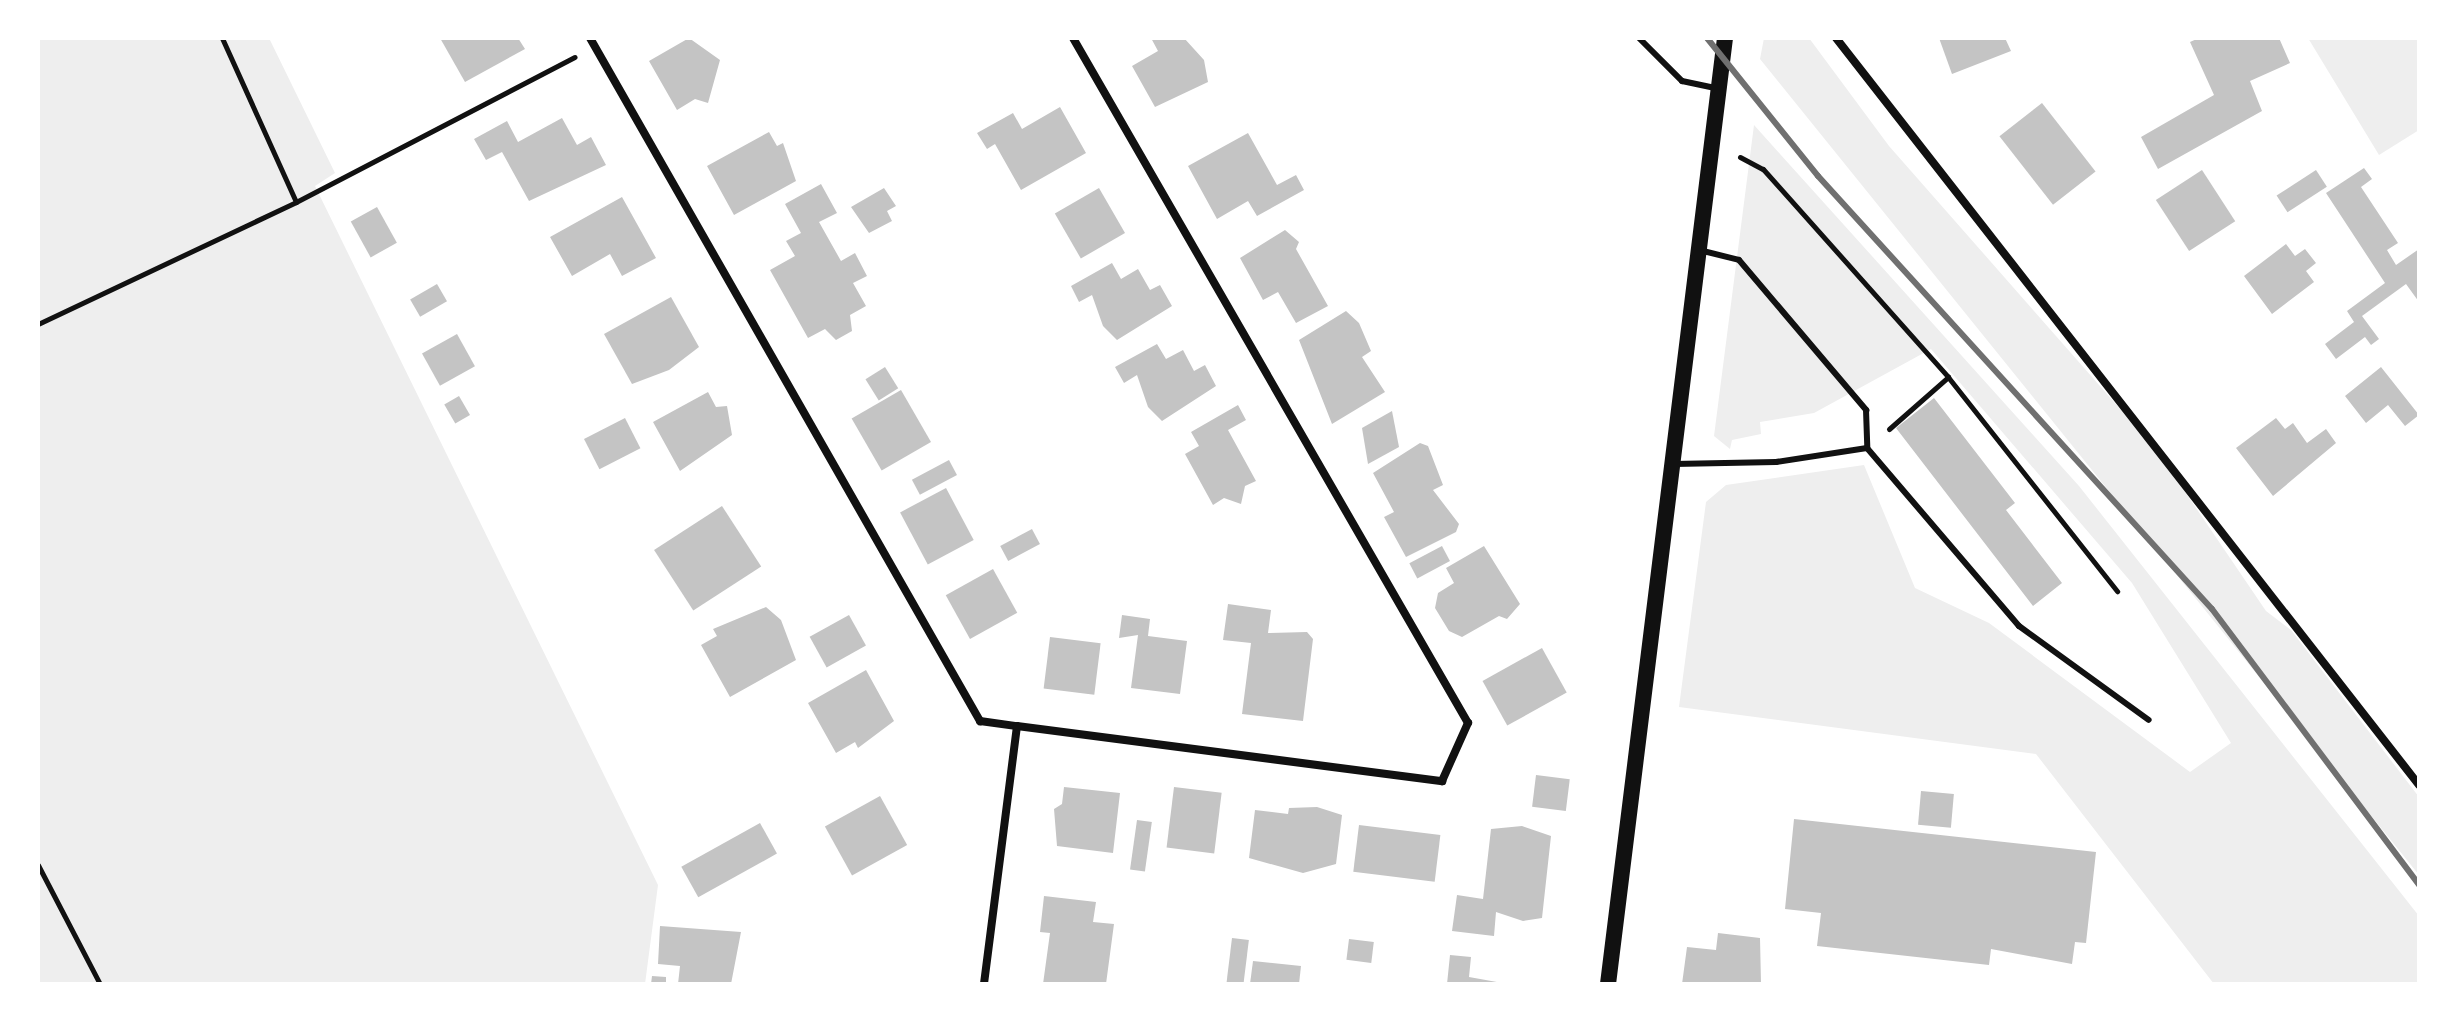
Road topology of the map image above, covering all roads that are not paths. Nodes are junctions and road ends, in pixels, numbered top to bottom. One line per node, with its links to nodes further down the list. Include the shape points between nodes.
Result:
1 (1073, 38): 11 (street, via 1468,723 1442,781)
2 (1639, 38): 6 (lane, via 1682,81)
3 (1725, 38): 6 (main road)
4 (1836, 38): 12 (street)
5 (592, 42): 11 (street, via 980,721)
6 (1720, 89): 7 (main road)
7 (1703, 251): 8 (lane, via 1739,260 1866,410); 9 (main road)
8 (1867, 448): 9 (lane, via 1761,463); 10 (lane, via 2019,626)
9 (1674, 464): 14 (main road)
10 (2149, 720)
11 (1017, 726): 13 (street)
12 (2419, 785)
13 (984, 984)
14 (1608, 984)

